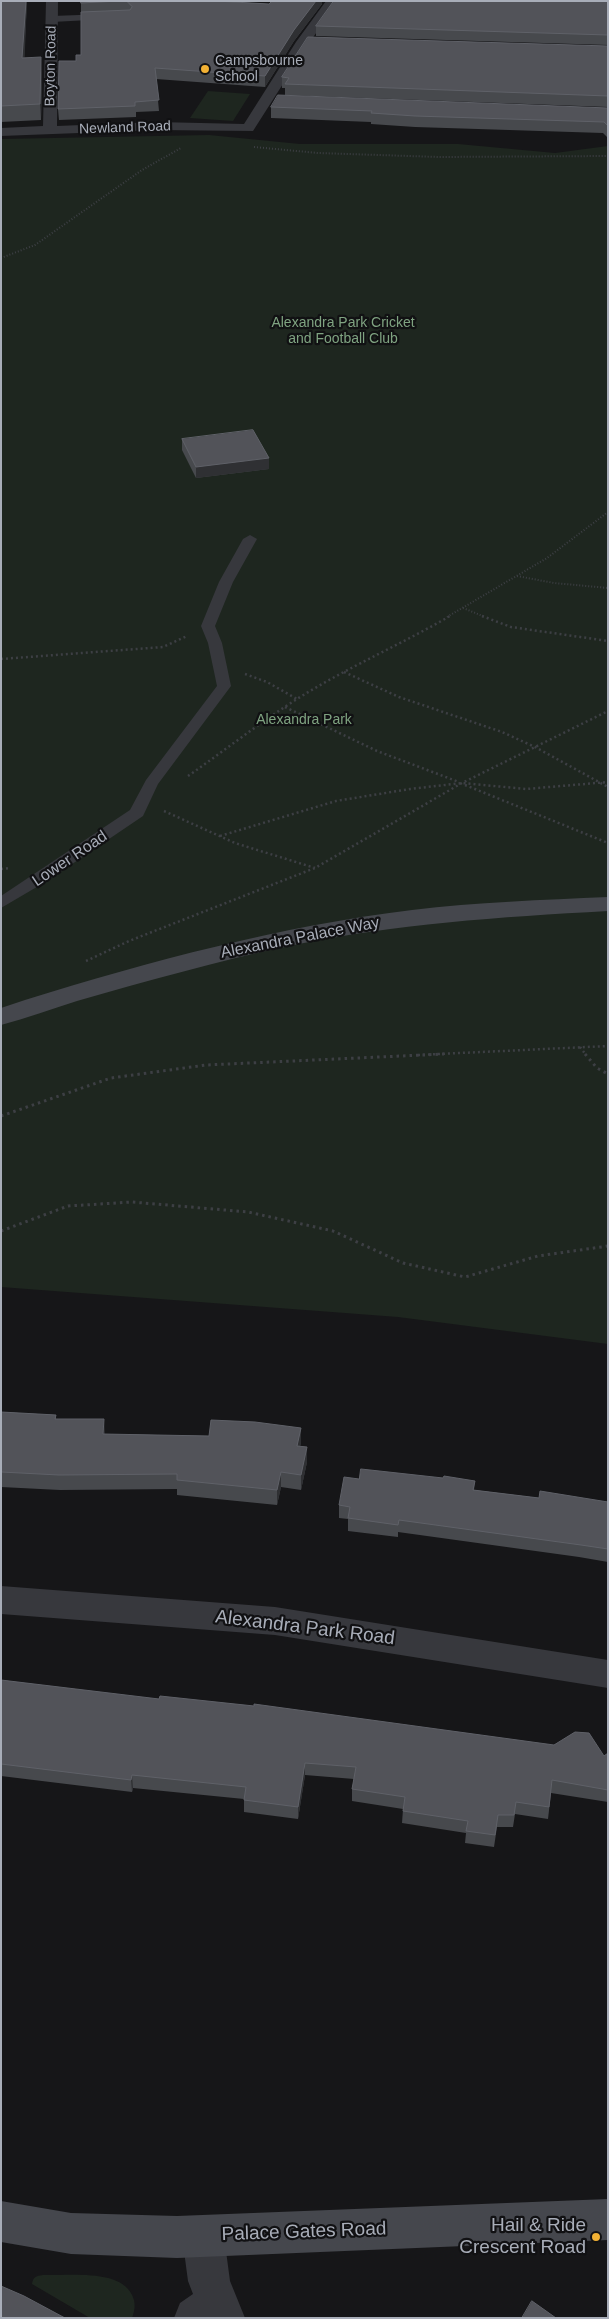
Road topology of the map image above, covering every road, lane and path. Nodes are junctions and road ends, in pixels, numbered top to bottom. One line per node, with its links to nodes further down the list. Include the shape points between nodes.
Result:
1 (52, 1): 4 (street, Boyton Road)
2 (333, 1): 5 (street)
3 (117, 17): 4 (lane)
4 (52, 19): 10 (street, Boyton Road)
5 (303, 42): 6 (street); 7 (street)
6 (322, 43)
7 (265, 100): 8 (street); 9 (street, Newland Road, via 248,128)
8 (284, 100)
9 (203, 126): 10 (street, Newland Road); 14 (path, via 188,143 142,170 35,245)
10 (50, 130): 11 (street, Newland Road)
11 (1, 132)
12 (248, 147): 13 (path, via 418,157 543,159)
13 (608, 156)
14 (1, 258)
15 (608, 512): 17 (path, via 547,558)
16 (250, 538): 20 (lane, via 226,582)
17 (516, 576): 18 (path); 19 (path)
18 (608, 588)
19 (463, 608): 21 (path, via 511,627); 23 (path)
20 (208, 626): 22 (path, via 163,647); 38 (lane, Lower Road, via 224,686 151,783 137,813)
21 (608, 641)
22 (1, 660)
23 (344, 672): 25 (path); 28 (path, via 398,696 502,732)
24 (254, 676): 25 (path)
25 (297, 699): 26 (path)
26 (285, 707): 29 (path); 31 (path, via 378,751)
27 (608, 712): 28 (path)
28 (535, 747): 31 (path); 32 (path)
29 (184, 779)
30 (608, 782): 32 (path)
31 (462, 783): 32 (path, via 526,789); 35 (path, via 336,800); 36 (path); 37 (path)
32 (600, 783): 33 (path)
33 (608, 787)
34 (158, 808): 35 (path)
35 (220, 836): 37 (path)
36 (608, 843)
37 (315, 868): 40 (path, via 129,940)
38 (1, 903)
39 (608, 904): 41 (street, Alexandra Palace Way, via 383,921 318,933 221,953)
40 (85, 962)
41 (1, 1017)
42 (580, 1046): 43 (path); 44 (path, via 597,1068); 45 (path, via 206,1065 110,1078)
43 (608, 1046)
44 (608, 1074)
45 (1, 1116)
46 (1, 1231): 47 (path, via 68,1206 132,1202 248,1212 333,1231 403,1263 465,1277 538,1256)
47 (608, 1246)
48 (1, 1600): 49 (street, Alexandra Park Road, via 275,1621)
49 (608, 1674)
50 (608, 2219): 52 (street, Palace Gates Road)
51 (1, 2221): 52 (street, Palace Gates Road, via 29,2228 105,2237)
52 (203, 2236): 53 (street)
53 (212, 2312)

